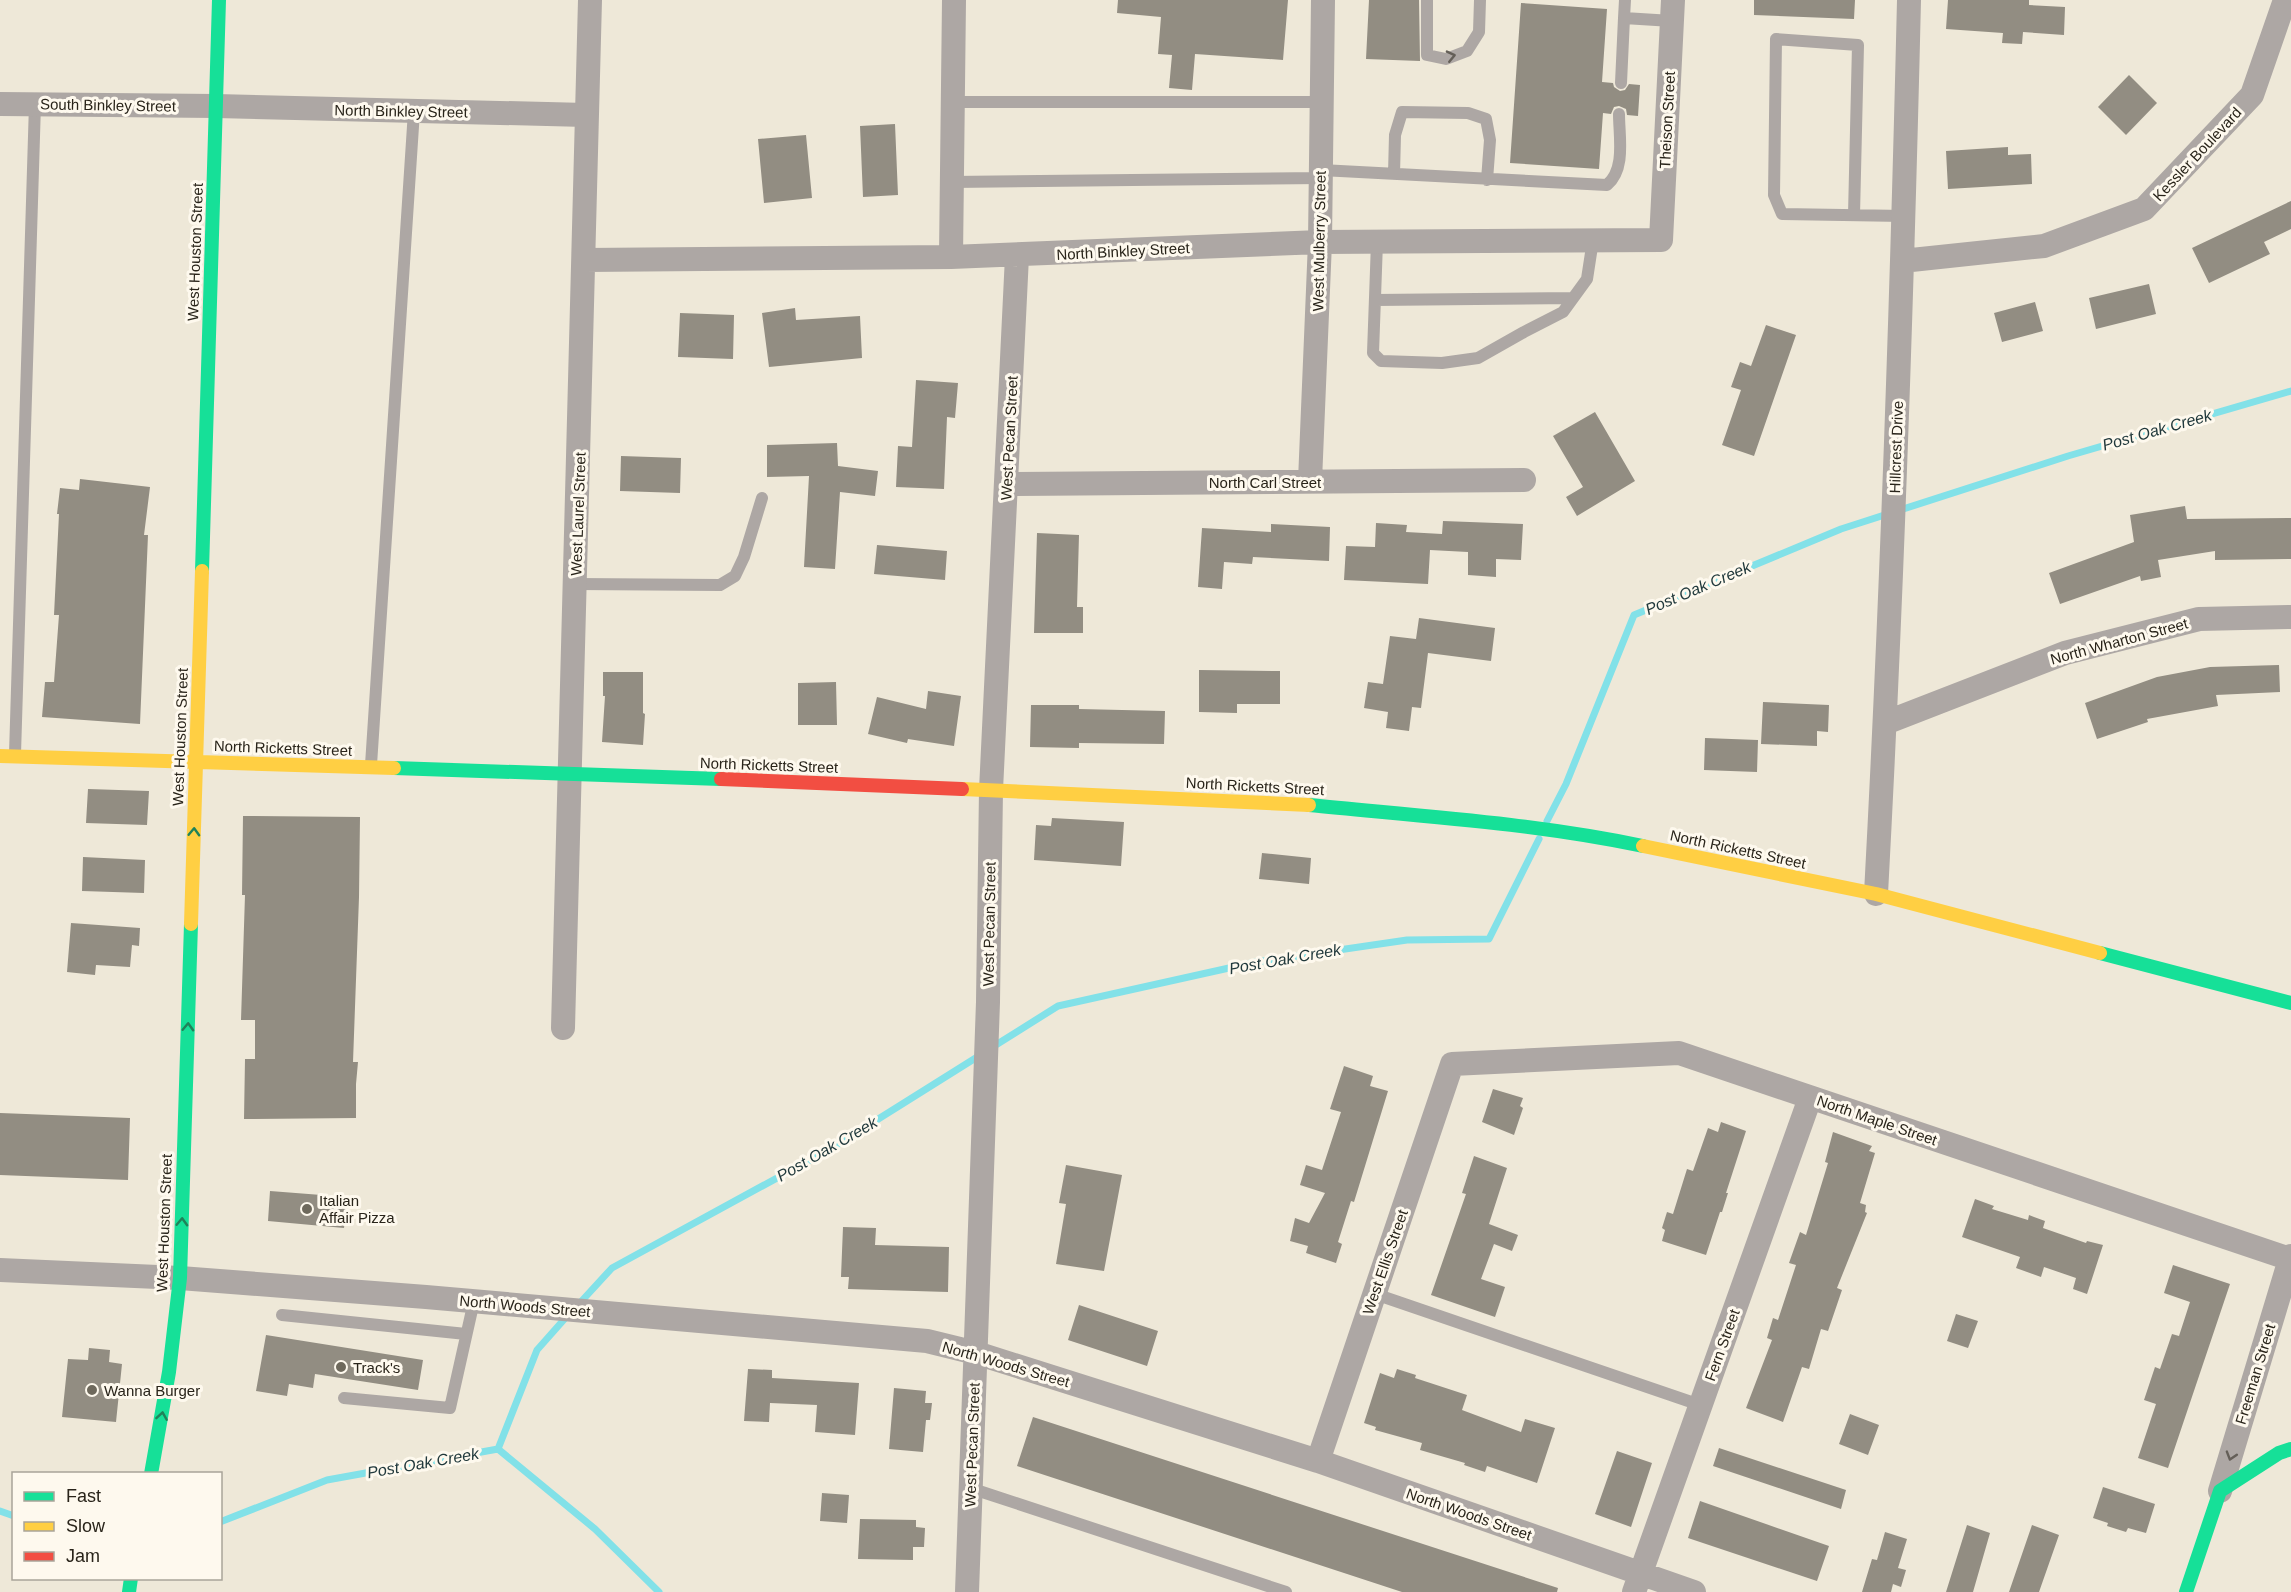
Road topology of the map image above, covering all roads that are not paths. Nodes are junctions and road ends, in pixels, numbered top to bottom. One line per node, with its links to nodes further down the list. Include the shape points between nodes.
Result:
1 (219, 0): 17 (street, West Houston Street)
2 (590, 0): 20 (street, West Laurel Street)
3 (954, 0): 13 (street)
4 (1323, 0): 14 (street, West Mulberry Street)
5 (1427, 0): 6 (lane, one-way to 6, via 1428,55 1446,59 1467,51 1479,32)
6 (1480, 0)
7 (1625, 0): 11 (lane)
8 (1909, 0): 26 (street, Hillcrest Drive)
9 (2285, 0): 34 (street, Kessler Boulevard, via 2252,95 2144,209 2044,246)
10 (1673, 10): 11 (lane); 28 (street, Theison Street)
11 (1624, 18): 12 (lane)
12 (1620, 83)
13 (953, 102): 14 (lane); 24 (street)
14 (1322, 102): 21 (street, West Mulberry Street)
15 (0, 104): 16 (street, South Binkley Street)
16 (35, 104): 17 (street, South Binkley Street); 45 (lane)
17 (216, 106): 18 (street, North Binkley Street); 46 (street, West Houston Street)
18 (414, 111): 20 (street, North Binkley Street); 47 (lane)
19 (1619, 114): 23 (lane, via 1620,159 1616,178 1607,185)
20 (586, 115): 33 (street, West Laurel Street)
21 (1321, 174): 22 (lane); 24 (lane); 29 (street, West Mulberry Street)
22 (1394, 174): 23 (lane); 23 (lane, via 1395,135 1402,112 1468,114 1486,119 1490,140)
23 (1487, 180)
24 (952, 182): 32 (street)
25 (1854, 215): 25 (lane, via 1782,214 1774,195 1776,39 1858,45); 26 (lane)
26 (1904, 216): 34 (street, Hillcrest Drive)
27 (1593, 240): 28 (street, North Binkley Street); 30 (street, North Binkley Street); 35 (lane, via 1587,279)
28 (1661, 240)
29 (1320, 242): 30 (street, North Binkley Street); 31 (street, North Binkley Street); 38 (street, West Mulberry Street)
30 (1377, 242): 36 (lane)
31 (1017, 256): 32 (street, North Binkley Street); 39 (street, West Pecan Street)
32 (951, 257): 33 (street, North Binkley Street)
33 (585, 260): 41 (street, West Laurel Street)
34 (1902, 261): 43 (street, Hillcrest Drive)
35 (1574, 298): 36 (lane); 36 (lane, via 1563,312 1478,358 1442,363 1381,361 1374,353)
36 (1375, 300)
37 (1524, 480): 38 (street, North Carl Street)
38 (1310, 481): 39 (street, North Carl Street)
39 (1007, 484): 49 (street, West Pecan Street)
40 (762, 498): 41 (lane, via 735,576 720,585)
41 (576, 584): 48 (street, West Laurel Street)
42 (2291, 617): 43 (street, North Wharton Street, via 2199,619 2065,653)
43 (1885, 723): 50 (street, Hillcrest Drive)
44 (0, 756): 45 (street, North Ricketts Street)
45 (15, 756): 46 (street, North Ricketts Street)
46 (196, 762): 47 (street, North Ricketts Street); 57 (street, West Houston Street, one-way to 46)
47 (371, 767): 48 (street, North Ricketts Street)
48 (570, 773): 49 (street, North Ricketts Street); 52 (street, West Laurel Street)
49 (991, 790): 50 (street, North Ricketts Street, via 1283,802 1522,827 1595,836); 62 (street, West Pecan Street)
50 (1876, 894): 51 (street, North Ricketts Street)
51 (2291, 1003)
52 (563, 1028)
53 (1452, 1064): 54 (street, North Maple Street, via 1679,1053); 58 (street, West Ellis Street)
54 (1810, 1098): 55 (street, North Maple Street); 64 (street, Fern Street)
55 (2290, 1258): 69 (street, Freeman Street, one-way to 69)
56 (0, 1270): 57 (street, North Woods Street)
57 (180, 1278): 59 (street, North Woods Street); 67 (street, West Houston Street, one-way to 57)
58 (1375, 1293): 64 (lane); 66 (street, West Ellis Street)
59 (474, 1301): 61 (lane); 62 (street, North Woods Street, via 927,1341)
60 (282, 1315): 61 (lane)
61 (466, 1334): 63 (lane, via 450,1408)
62 (976, 1353): 66 (street, North Woods Street); 68 (street, West Pecan Street)
63 (344, 1398)
64 (1700, 1405): 70 (street, Fern Street)
65 (2291, 1449): 69 (street)
66 (1318, 1461): 70 (street, North Woods Street)
67 (151, 1472)
68 (970, 1488): 71 (street, West Pecan Street); 72 (lane)
69 (2220, 1491): 74 (street)
70 (1636, 1583): 73 (street, North Woods Street)
71 (967, 1592)
72 (1286, 1592)
73 (1694, 1592)
74 (2186, 1592)

